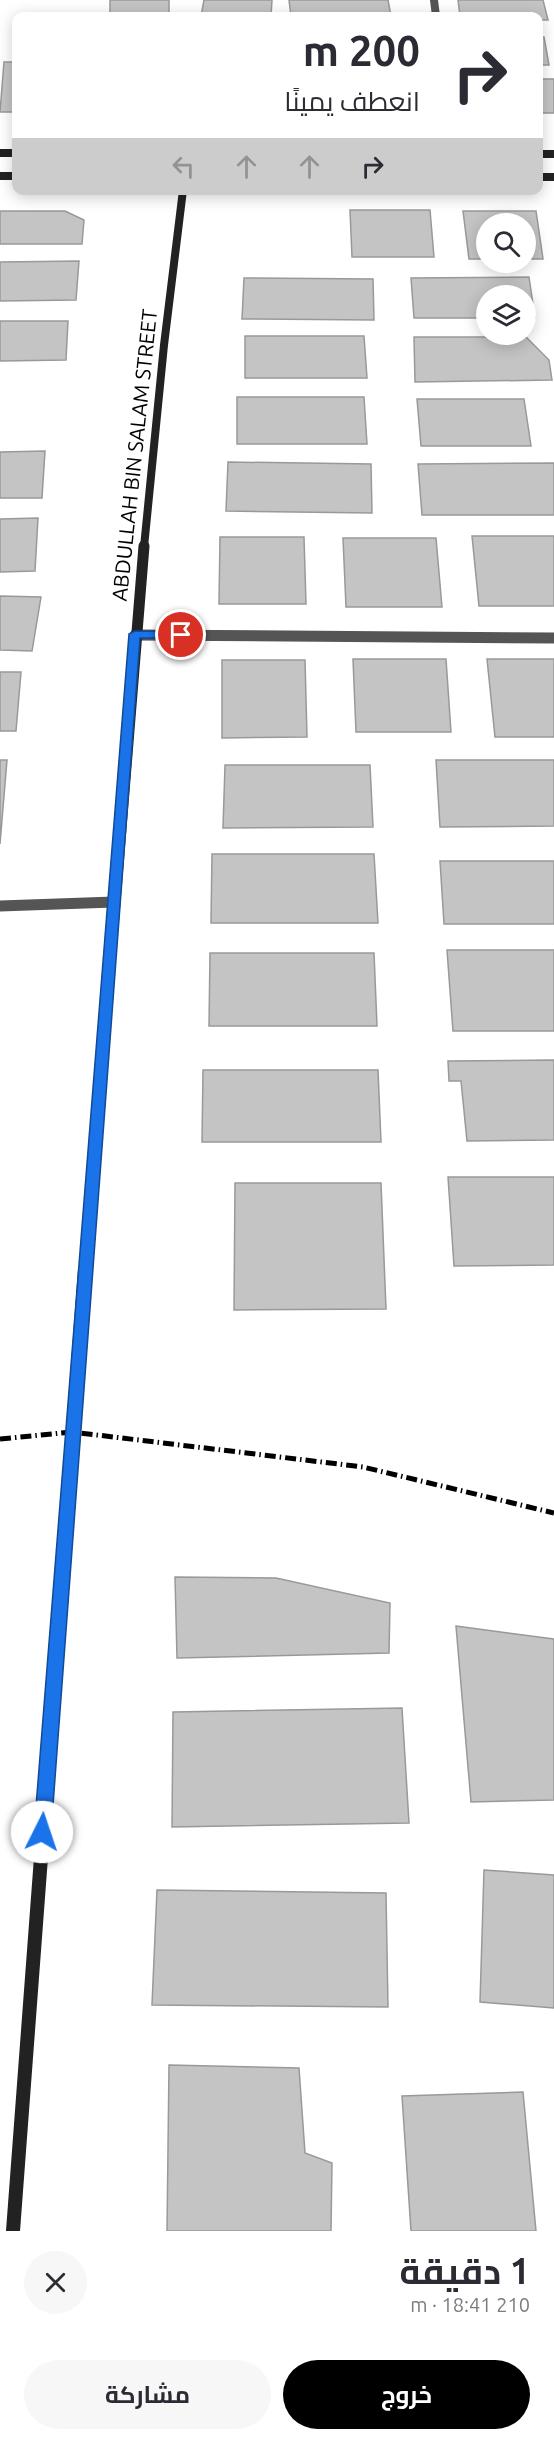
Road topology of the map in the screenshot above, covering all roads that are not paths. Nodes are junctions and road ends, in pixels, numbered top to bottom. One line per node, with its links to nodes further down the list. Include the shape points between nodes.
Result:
1 (182, 195): 2 (street, ABDULLAH BIN SALAM STREET)
2 (135, 634): 3 (street); 4 (street, ABDULLAH BIN SALAM STREET)
3 (554, 638)
4 (114, 902): 5 (street); 6 (street, ABDULLAH BIN SALAM STREET)
5 (0, 906)
6 (13, 2231)

